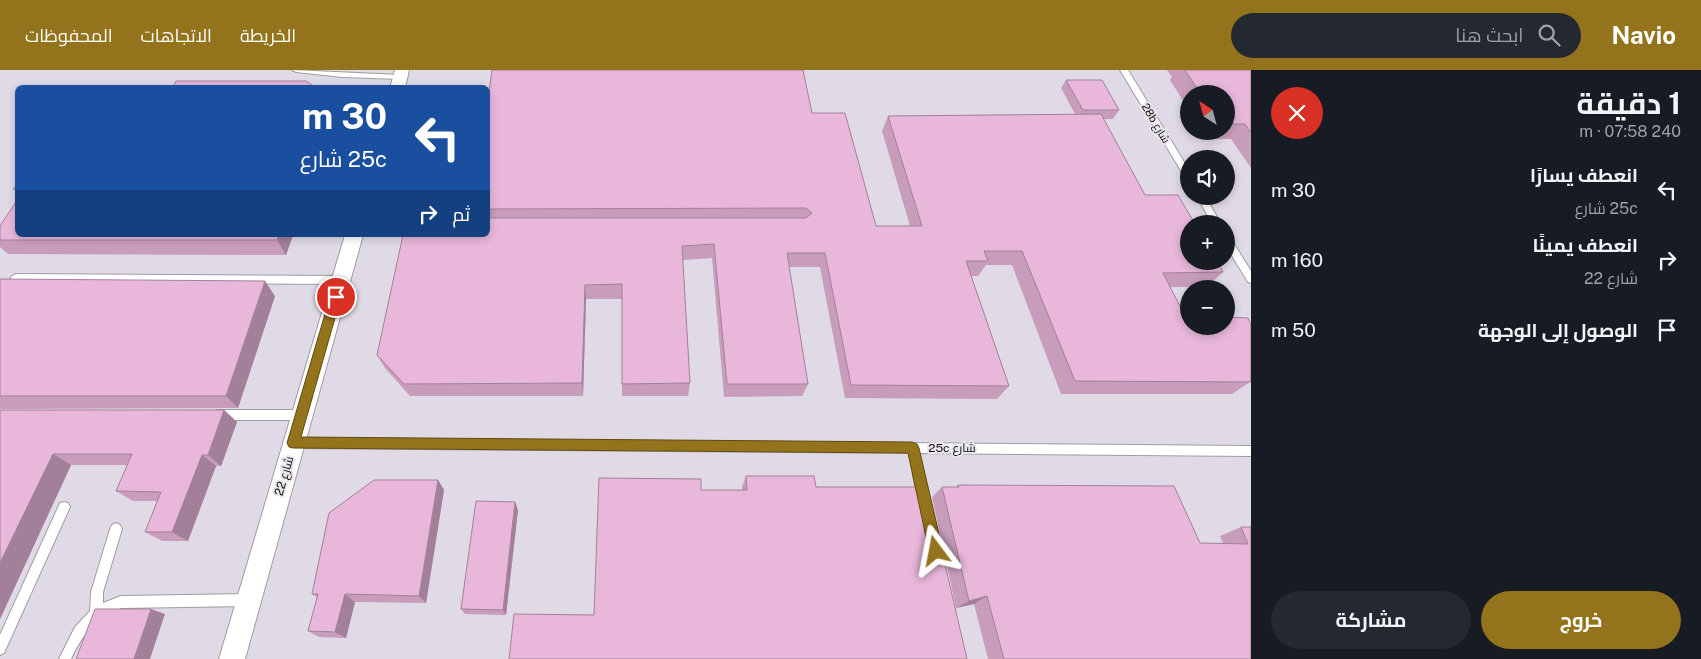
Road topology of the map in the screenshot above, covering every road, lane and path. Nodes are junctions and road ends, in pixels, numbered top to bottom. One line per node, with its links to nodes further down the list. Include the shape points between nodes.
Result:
1 (296, 70): 3 (lane)
2 (1124, 70): 4 (lane, 28b شارع)
3 (400, 78)
4 (1180, 161)
5 (353, 237): 9 (street, شارع 22)
6 (1235, 253): 8 (lane)
7 (16, 278): 9 (lane)
8 (1251, 279)
9 (340, 280): 11 (street, شارع 22)
10 (208, 415): 11 (lane)
11 (301, 415): 12 (street, شارع 22)
12 (293, 443): 13 (lane, 25c شارع); 18 (street, شارع 22)
13 (912, 448): 14 (lane, 25c شارع); 16 (lane)
14 (1251, 451)
15 (64, 506): 20 (lane)
16 (928, 516)
17 (116, 529): 19 (lane, via 97,592)
18 (248, 600): 19 (lane, via 121,602); 22 (street, شارع 22)
19 (96, 612): 21 (lane, via 77,631)
20 (0, 649)
21 (65, 659)
22 (232, 659)

